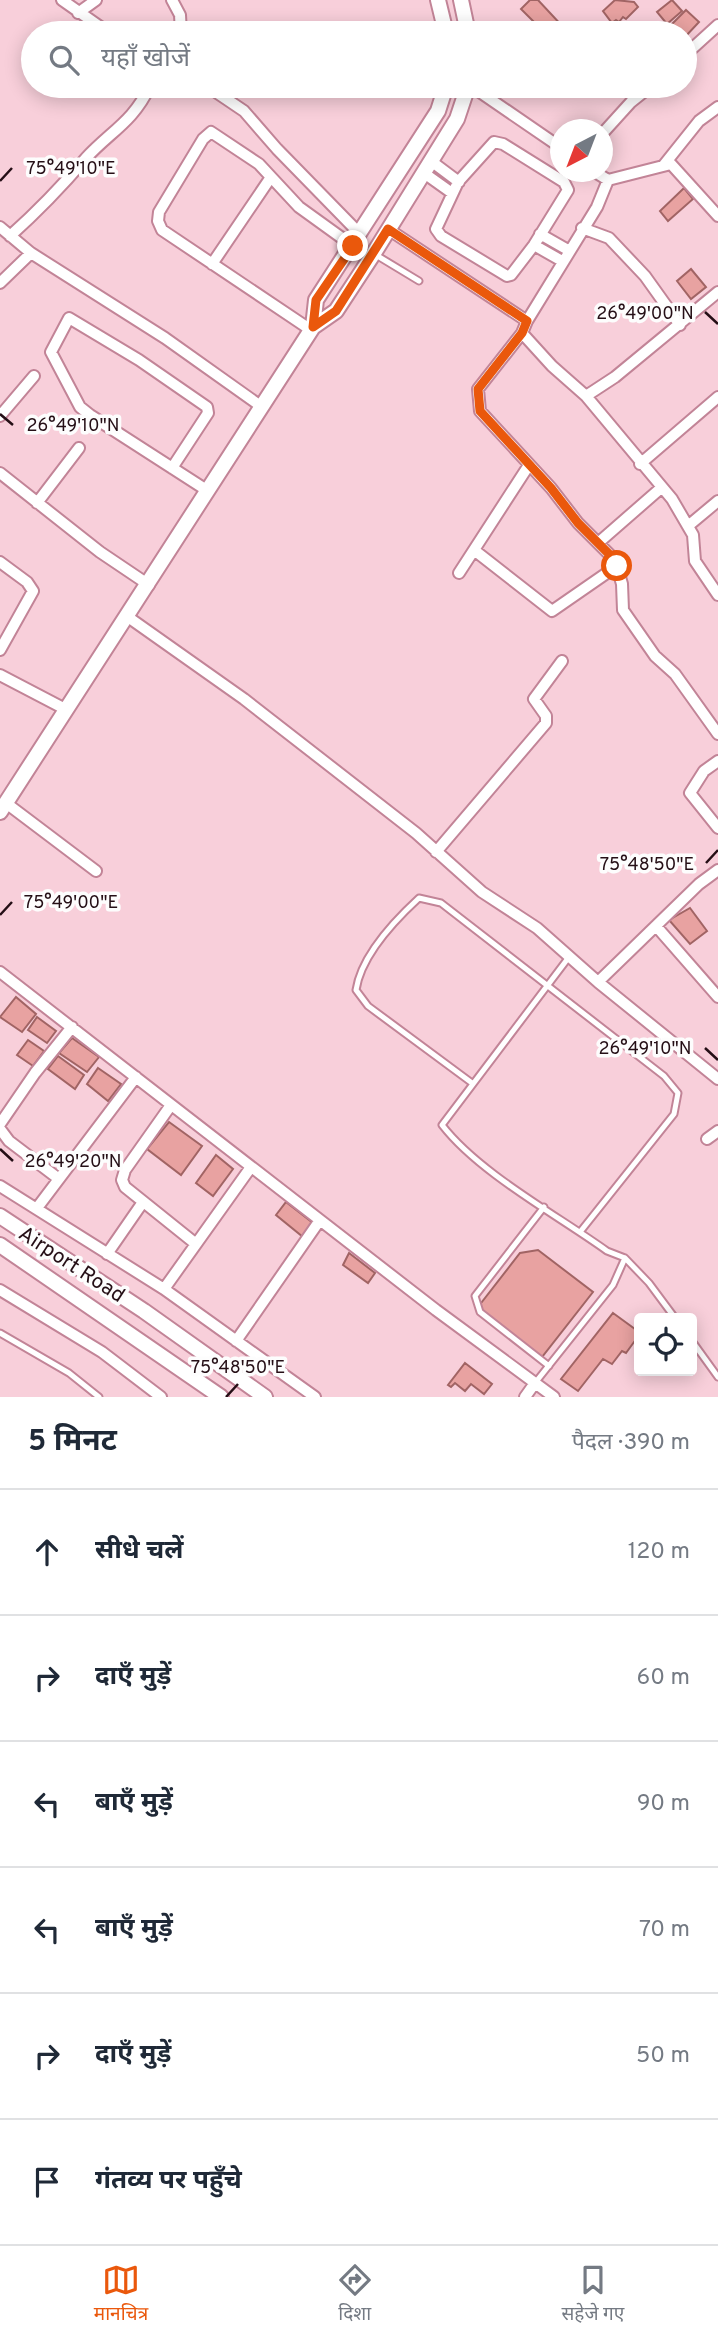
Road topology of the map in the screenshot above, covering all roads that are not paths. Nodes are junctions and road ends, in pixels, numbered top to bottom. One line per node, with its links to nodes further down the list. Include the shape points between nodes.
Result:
1 (62, 0): 6 (street)
2 (96, 0): 6 (street)
3 (172, 0): 8 (street)
4 (438, 0): 9 (street)
5 (461, 0): 10 (street)
6 (78, 13): 7 (street)
7 (90, 21)
8 (180, 21)
9 (443, 21)
10 (465, 21)
11 (718, 25): 12 (street)
12 (697, 44)
13 (144, 98): 33 (street, via 121,128)
14 (225, 98): 34 (street, via 244,111)
15 (442, 98): 34 (street)
16 (465, 98): 23 (street)
17 (488, 98): 21 (street)
18 (636, 98): 20 (street)
19 (718, 107): 22 (street, via 699,121)
20 (613, 123)
21 (550, 140)
22 (663, 166): 25 (street); 29 (street, via 671,164)
23 (427, 167): 26 (street); 28 (street); 32 (street)
24 (271, 177): 34 (street, via 299,207); 40 (street); 40 (street, via 222,138 211,132 203,139 158,220 162,230)
25 (613, 179)
26 (459, 182): 28 (street); 35 (street, via 494,142 564,183 565,197)
27 (607, 182): 31 (street)
28 (452, 193): 35 (street, via 436,229 507,276 516,271)
29 (718, 216)
30 (0, 227): 33 (street)
31 (582, 228): 36 (street); 45 (street, via 609,238 645,276)
32 (388, 229): 38 (street); 44 (street)
33 (10, 236): 37 (street)
34 (356, 240): 46 (street, via 316,300)
35 (537, 240): 36 (street); 39 (street)
36 (568, 250): 39 (street)
37 (31, 253): 42 (street); 51 (street, via 165,338)
38 (374, 253): 41 (lane); 46 (street, via 336,311)
39 (562, 261): 44 (street)
40 (212, 264): 46 (street)
41 (419, 281)
42 (0, 283)
43 (718, 292): 45 (street)
44 (527, 321): 47 (street)
45 (680, 325): 49 (street)
46 (312, 328): 51 (street)
47 (522, 333): 49 (street); 55 (street, via 478,389 480,411)
48 (34, 376): 52 (street)
49 (586, 396): 54 (street)
50 (718, 397): 54 (street)
51 (262, 407): 59 (street)
52 (0, 416)
53 (79, 448): 61 (street)
54 (640, 464): 58 (street)
55 (529, 466): 63 (street); 64 (street)
56 (172, 468): 56 (street, via 80,407 51,352 69,318 207,407 208,413); 59 (street)
57 (0, 474): 61 (street)
58 (661, 488): 62 (street); 63 (street)
59 (208, 491): 68 (street)
60 (718, 501): 62 (street)
61 (37, 503): 68 (street)
62 (688, 526): 69 (street, via 695,561)
63 (598, 543): 66 (street)
64 (474, 550): 66 (street, via 552,611); 67 (street)
65 (0, 562): 71 (street, via 33,591)
66 (617, 566): 75 (street, via 623,610)
67 (459, 573)
68 (149, 585): 70 (street)
69 (718, 595)
70 (128, 617): 74 (street); 79 (street, via 244,699)
71 (0, 650)
72 (562, 660): 79 (street, via 534,699 546,723)
73 (0, 675): 74 (street)
74 (67, 710): 77 (street)
75 (718, 734)
76 (718, 761): 78 (street, via 704,771 690,793)
77 (3, 808): 81 (street)
78 (718, 828)
79 (436, 852): 83 (street)
80 (718, 870): 82 (street)
81 (96, 871)
82 (656, 926): 85 (street); 86 (street)
83 (569, 957): 85 (street); 87 (lane)
84 (0, 972): 89 (street)
85 (598, 982): 91 (street)
86 (713, 982): 88 (street)
87 (546, 987): 92 (lane); 92 (lane, via 441,903 419,898 359,971 356,990 368,1006); 105 (lane, via 664,1076 678,1093 674,1114)
88 (718, 997)
89 (72, 1027): 90 (street); 94 (street)
90 (136, 1077): 93 (street); 98 (street)
91 (718, 1079)
92 (472, 1083): 101 (lane, via 442,1125 491,1170)
93 (171, 1105): 97 (street); 100 (street, via 122,1180)
94 (0, 1127): 98 (street, via 9,1141)
95 (718, 1132): 96 (street)
96 (707, 1139)
97 (251, 1167): 104 (street); 106 (street)
98 (59, 1179): 102 (street)
99 (0, 1186): 102 (street)
100 (143, 1202): 106 (street); 108 (street)
101 (544, 1207): 105 (lane); 116 (lane, via 475,1296 480,1312)
102 (37, 1208): 108 (street)
103 (0, 1216): 122 (street, Airport Road)
104 (320, 1220): 114 (street); 118 (street)
105 (580, 1232): 109 (lane)
106 (196, 1244): 110 (street)
107 (0, 1245): 121 (street)
108 (107, 1254): 110 (street)
109 (625, 1258): 112 (lane); 116 (lane, via 613,1285)
110 (164, 1289): 114 (street)
111 (0, 1290): 120 (street, via 102,1352)
112 (671, 1313)
113 (0, 1333): 119 (lane, via 69,1373)
114 (236, 1341): 123 (street)
115 (697, 1348): 117 (lane)
116 (549, 1366): 118 (lane)
117 (718, 1377)
118 (535, 1383): 124 (street); 125 (street)
119 (99, 1397)
120 (161, 1397)
121 (221, 1397)
122 (265, 1397)
123 (315, 1397)
124 (525, 1397)
125 (554, 1397)

